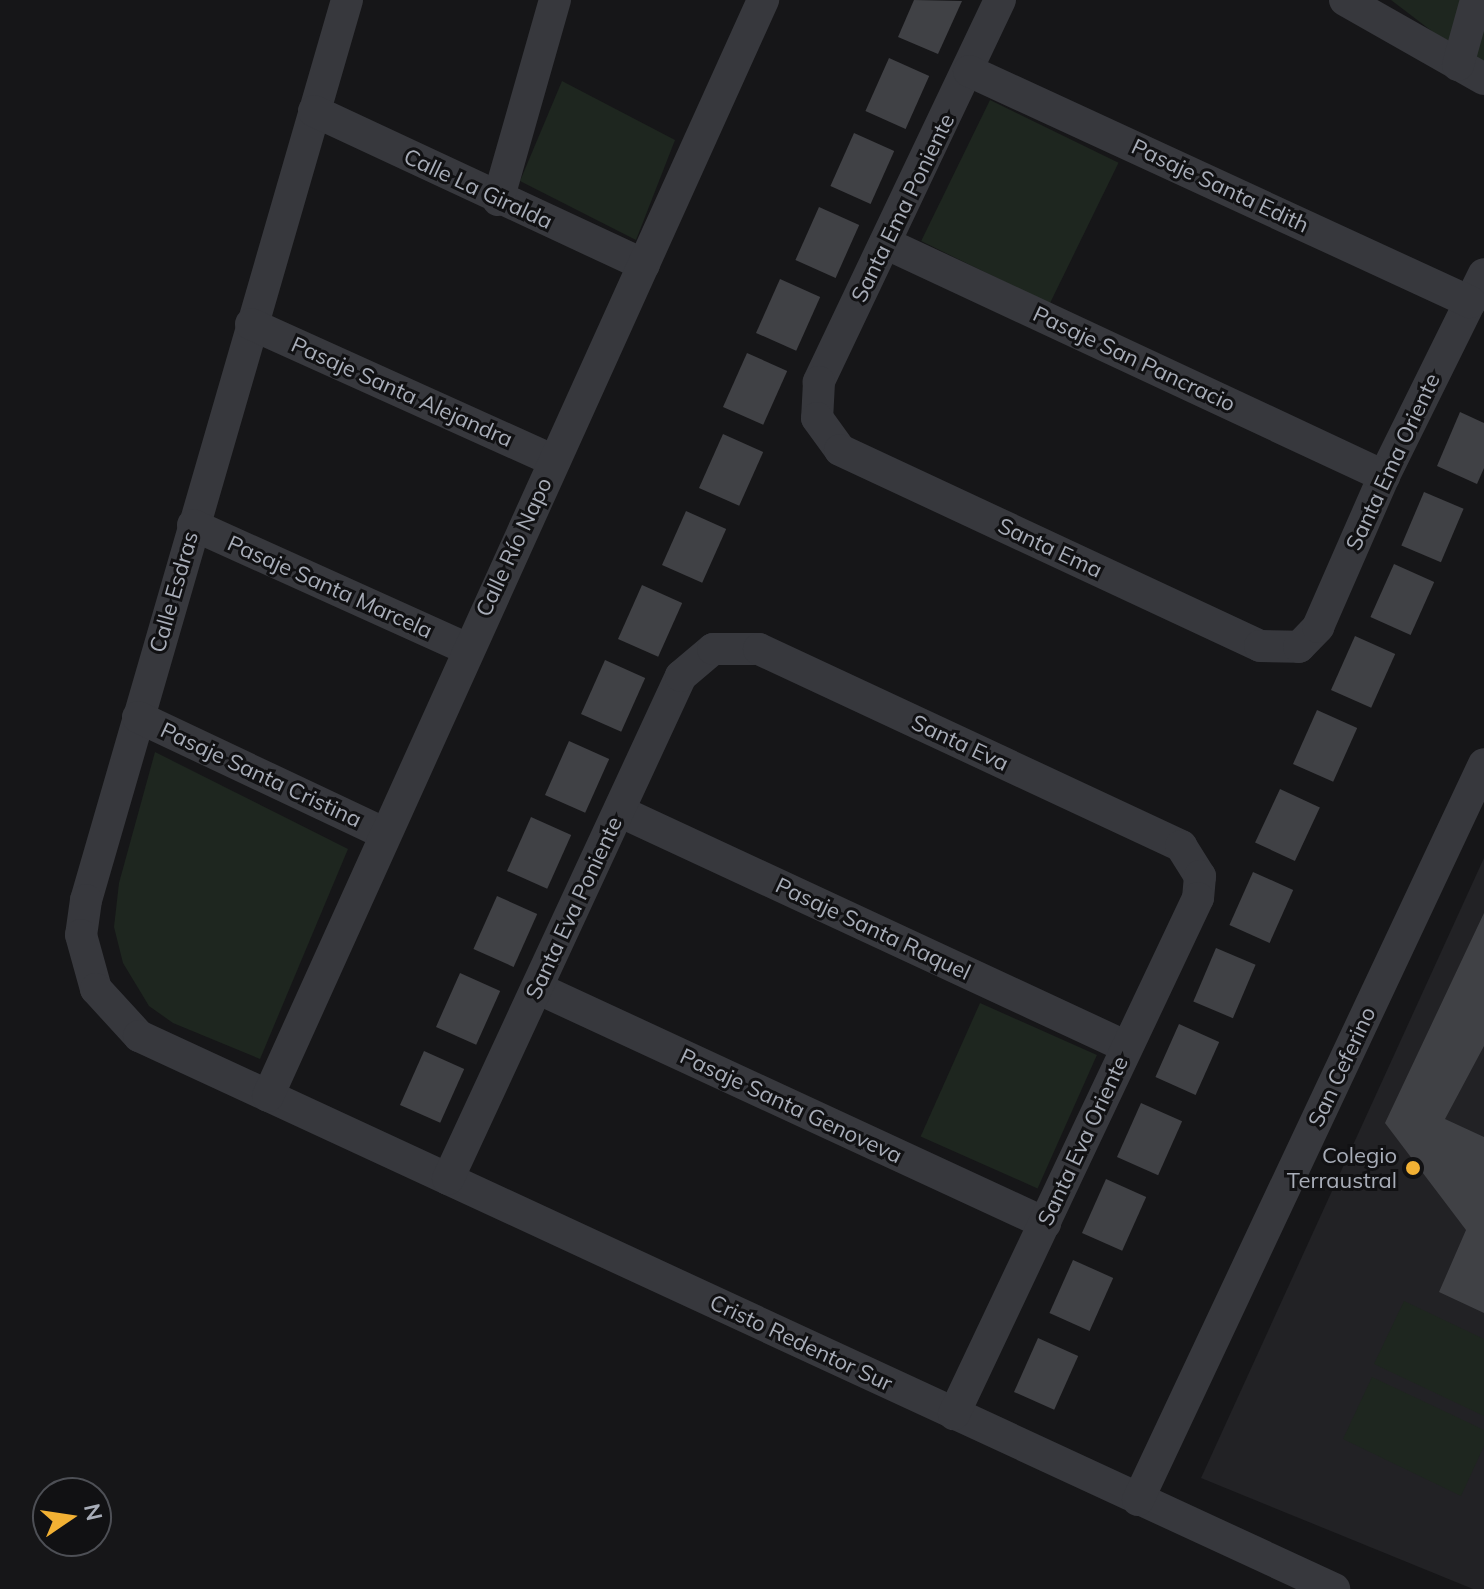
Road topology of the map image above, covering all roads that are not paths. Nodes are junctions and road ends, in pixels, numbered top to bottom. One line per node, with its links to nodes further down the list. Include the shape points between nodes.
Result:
1 (347, 0): 9 (street, Calle Esdras)
2 (555, 0): 10 (street)
3 (763, 0): 12 (street, Calle Río Napo)
4 (1000, 0): 7 (street, Santa Ema Poniente)
5 (1345, 0): 8 (street)
6 (1476, 0): 8 (street)
7 (969, 71): 11 (street, Santa Ema Poniente); 13 (street, Pasaje Santa Edith)
8 (1471, 72)
9 (314, 111): 10 (street, Calle La Giralda); 14 (street, Calle Esdras)
10 (498, 200): 12 (street, Calle La Giralda)
11 (885, 243): 15 (street, Santa Ema Poniente, via 819,382); 17 (street, Pasaje San Pancracio)
12 (644, 265): 16 (street, Calle Río Napo)
13 (1477, 288): 17 (street, Santa Ema Oriente)
14 (251, 324): 16 (street, Pasaje Santa Alejandra); 18 (street, Calle Esdras)
15 (817, 418): 19 (street, Santa Ema, via 840,450 1260,646)
16 (554, 461): 20 (street, Calle Río Napo)
17 (1384, 476): 19 (street, Santa Ema Oriente, via 1318,627)
18 (193, 525): 20 (street, Pasaje Santa Marcela); 22 (street, Calle Esdras)
19 (1299, 647)
20 (467, 649): 25 (street, Calle Río Napo)
21 (713, 649): 24 (street, Santa Eva Poniente, via 681,676); 26 (street, Santa Eva, via 759,649 1170,841)
22 (138, 717): 25 (street, Pasaje Santa Cristina); 29 (street, Calle Esdras, via 86,900 81,935 96,989 139,1036)
23 (1484, 764): 33 (street, San Ceferino)
24 (619, 811): 27 (street, Santa Eva Poniente); 28 (street, Pasaje Santa Raquel)
25 (383, 833): 29 (street, Calle Río Napo)
26 (1196, 865): 28 (street, Santa Eva Oriente, via 1198,898)
27 (537, 988): 30 (street, Santa Eva Poniente); 31 (street, Pasaje Santa Genoveva)
28 (1127, 1047): 31 (street, Santa Eva Oriente)
29 (268, 1096): 30 (street, Cristo Redentor Sur)
30 (448, 1179): 32 (street, Cristo Redentor Sur)
31 (1045, 1223): 32 (street, Santa Eva Oriente)
32 (954, 1414): 33 (street, Cristo Redentor Sur)
33 (1138, 1500): 34 (street, Cristo Redentor Sur)
34 (1334, 1589)

